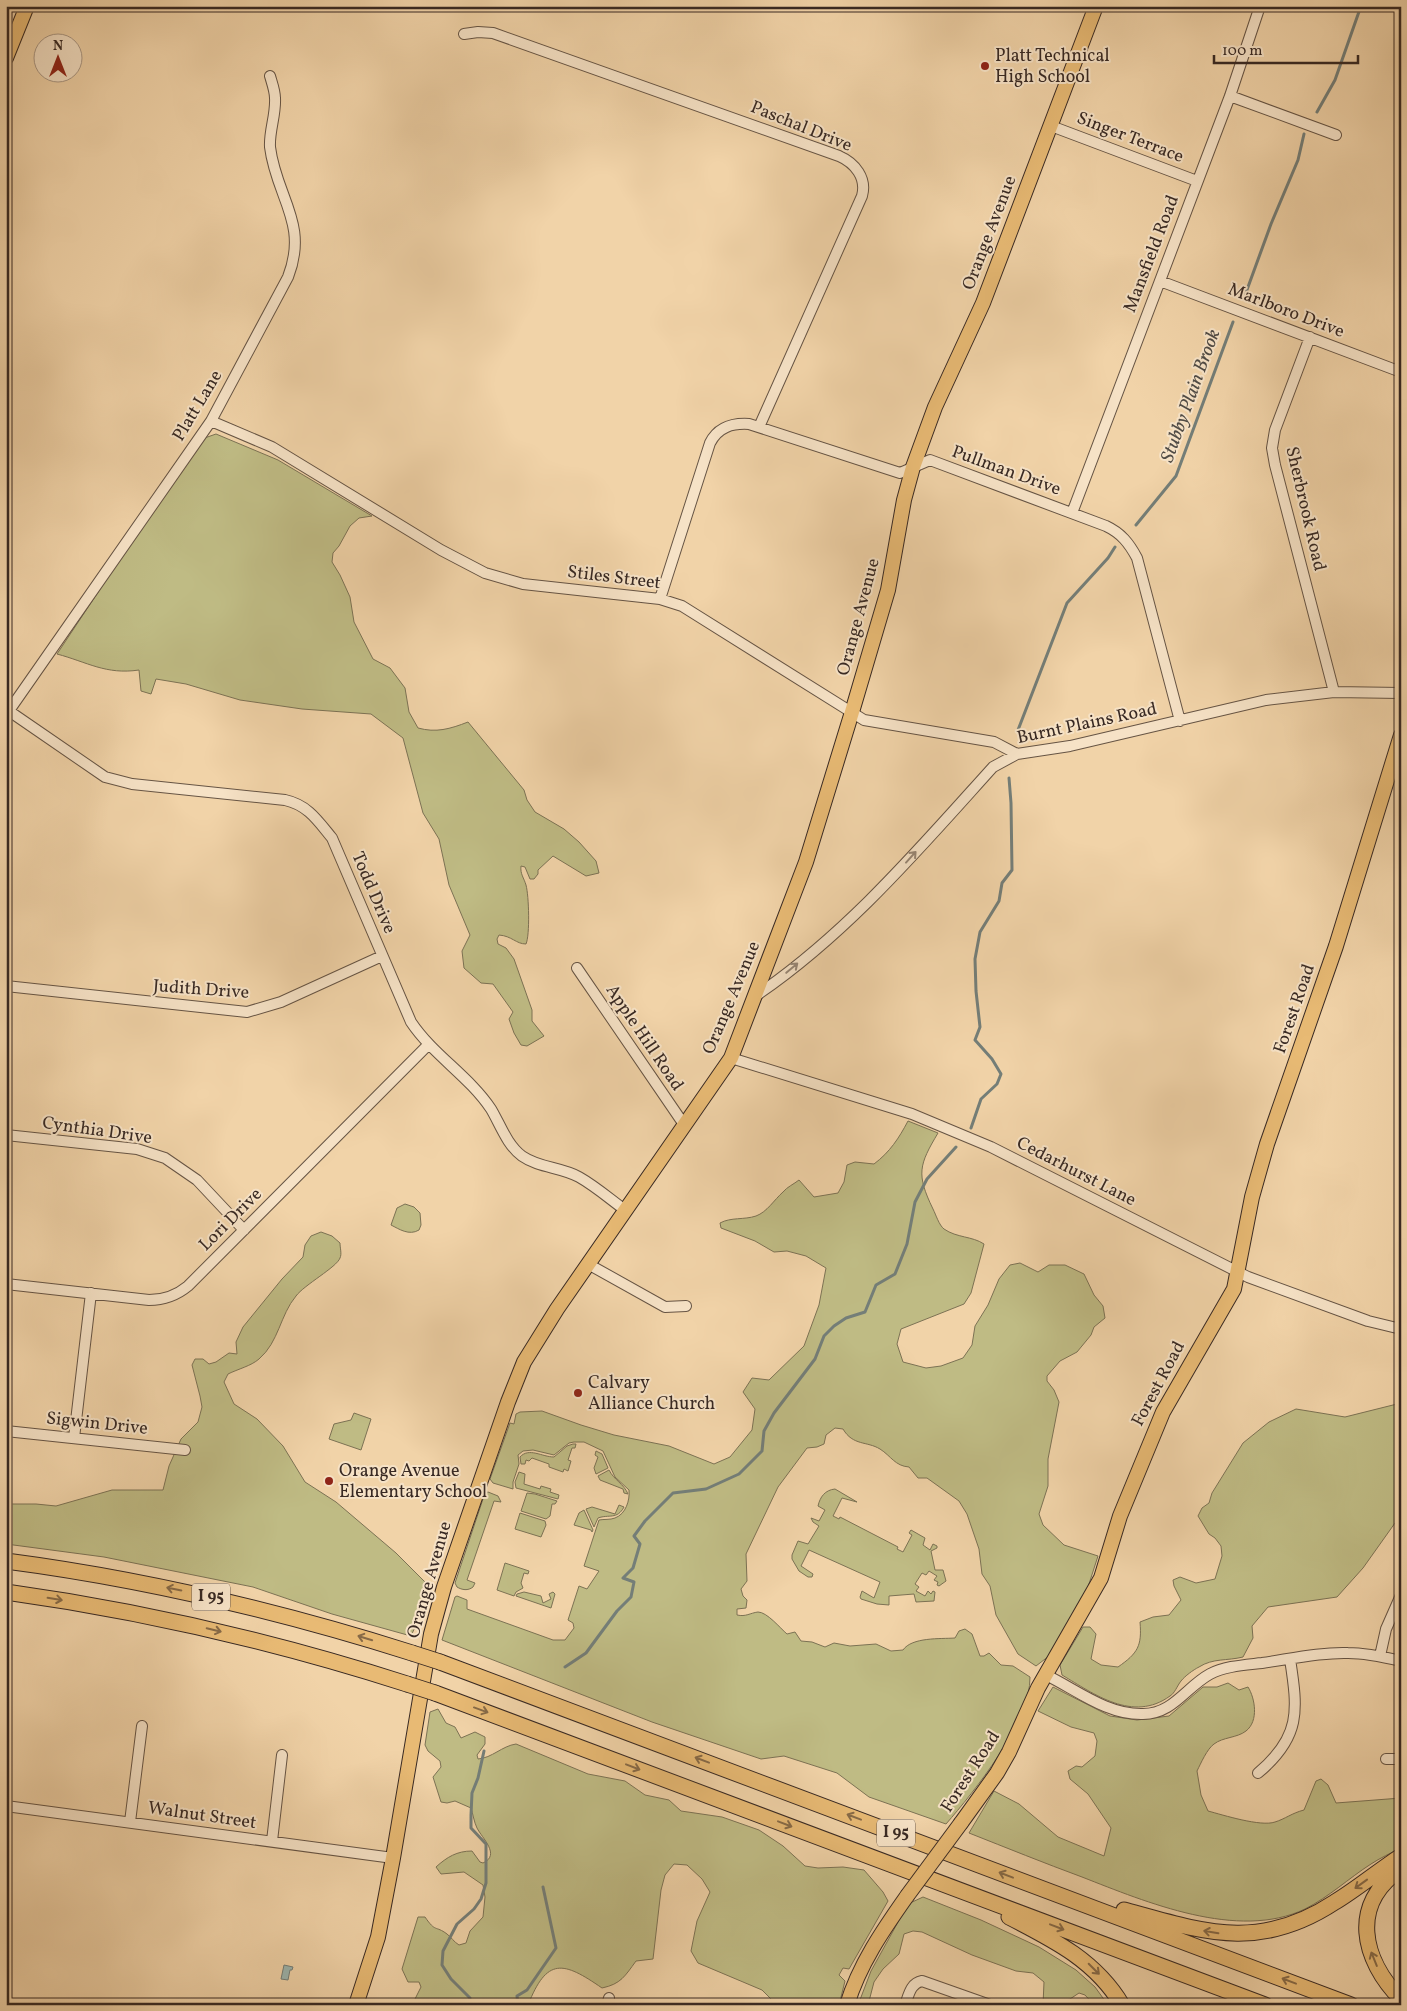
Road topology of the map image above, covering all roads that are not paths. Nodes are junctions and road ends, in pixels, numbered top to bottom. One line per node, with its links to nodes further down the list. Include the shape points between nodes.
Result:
1 (27, 6): 5 (main road)
2 (1096, 6): 8 (main road, Orange Avenue)
3 (1260, 6): 7 (street, Mansfield Road)
4 (464, 34): 15 (street, Paschal Drive, via 493,33 839,156 855,167 863,186 862,196)
5 (6, 58)
6 (270, 76): 14 (street, Platt Lane, via 275,98 271,153 293,222 295,254 288,277)
7 (1230, 96): 9 (street); 10 (street, Mansfield Road)
8 (1051, 126): 10 (street, Singer Terrace); 16 (main road, Orange Avenue, via 984,303 935,408)
9 (1336, 135)
10 (1198, 181): 11 (street, Mansfield Road)
11 (1160, 281): 12 (street, Marlboro Drive); 17 (street, Mansfield Road)
12 (1310, 337): 13 (street, Marlboro Drive); 19 (street, Sherbrook Road, via 1272,448)
13 (1401, 372)
14 (211, 421): 18 (street, Stiles Street, via 272,448 485,574 523,584); 22 (street, Platt Lane)
15 (759, 427): 16 (street, Pullman Drive, via 900,473); 18 (street, Pullman Drive, via 728,426 712,438)
16 (913, 467): 17 (street, Pullman Drive, via 930,460); 21 (main road, Orange Avenue, via 888,590)
17 (1072, 513): 23 (street, Pullman Drive, via 1114,530 1131,547)
18 (660, 599): 21 (street, Stiles Street, via 697,613)
19 (1334, 692): 20 (street, Burnt Plains Road); 23 (street, Burnt Plains Road, via 1266,700)
20 (1401, 693)
21 (852, 712): 25 (street, Stiles Street, via 864,720 994,742); 29 (main road, Orange Avenue, via 806,862)
22 (8, 713): 26 (street, Todd Drive, via 112,780 285,800 301,805 332,838)
23 (1180, 721): 25 (street, Burnt Plains Road, via 1070,746)
24 (1401, 735): 37 (main road, Forest Road, via 1336,946 1267,1144 1252,1197)
25 (1016, 754): 29 (street, Burnt Plains Road, one-way to 25, via 774,984 860,909 993,767)
26 (382, 956): 28 (street, Judith Drive, via 281,1002 247,1012); 30 (street, Todd Drive, via 411,1022)
27 (577, 968): 32 (street, Apple Hill Road)
28 (6, 986)
29 (753, 997): 31 (main road, Orange Avenue)
30 (428, 1045): 34 (street, Todd Drive, via 474,1088 521,1155 540,1165 579,1177); 35 (street, Lori Drive)
31 (731, 1058): 32 (main road, Orange Avenue); 37 (street, Cedarhurst Lane, via 912,1114 982,1144)
32 (685, 1126): 34 (main road, Orange Avenue)
33 (6, 1135): 35 (street, Cynthia Drive, via 137,1149 165,1158 197,1180)
34 (625, 1210): 36 (main road, Orange Avenue)
35 (244, 1230): 39 (street, Lori Drive, via 188,1286 172,1297 149,1300)
36 (588, 1264): 40 (street, via 665,1307); 61 (main road, Orange Avenue, via 532,1348 518,1375 444,1588 431,1634)
37 (1238, 1272): 41 (street, Cedarhurst Lane, via 1368,1321); 51 (main road, Forest Road, via 1234,1289 1163,1412 1120,1516 1100,1578)
38 (6, 1284): 39 (street, Lori Drive)
39 (91, 1293): 43 (street)
40 (686, 1306)
41 (1401, 1329)
42 (6, 1431): 43 (street, Sigwin Drive)
43 (74, 1438): 44 (street, Sigwin Drive)
44 (185, 1450)
45 (6, 1561): 64 (highway, I 95, one-way to 45, bridge, via 412,1653 292,1617 199,1594)
46 (6, 1592): 63 (highway, I 95, one-way to 63, bridge, via 209,1628 407,1684)
47 (1401, 1595): 48 (street, via 1386,1629)
48 (1380, 1656): 49 (street, via 1339,1653); 50 (street)
49 (1290, 1659): 51 (street, via 1214,1672 1162,1711 1145,1714 1109,1709); 56 (street, via 1296,1703 1293,1727 1279,1752)
50 (1401, 1661)
51 (1046, 1675): 67 (main road, Forest Road, bridge, via 997,1774 879,1936)
52 (142, 1726): 58 (street)
53 (282, 1755): 59 (street)
54 (1386, 1759): 55 (street)
55 (1401, 1759)
56 (1258, 1773)
57 (6, 1806): 58 (street, Walnut Street)
58 (130, 1822): 59 (street, Walnut Street)
59 (272, 1842): 61 (street, Walnut Street)
60 (1401, 1856): 64 (highway, one-way to 64, via 1321,1911 1285,1927 1250,1933 1193,1929)
61 (393, 1858): 66 (main road, Orange Avenue, via 378,1937)
62 (1401, 1869): 65 (highway, one-way to 62, via 1377,1967 1366,1922 1372,1897)
63 (946, 1885): 70 (highway, one-way to 70, via 1073,1952 1098,1973); 71 (highway, I 95, one-way to 71)
64 (1037, 1887): 72 (highway, I 95, one-way to 64)
65 (1401, 1999)
66 (356, 2005)
67 (846, 2005)
68 (905, 2005): 69 (street, via 911,1989 922,1981)
69 (990, 2005)
70 (1122, 2005)
71 (1265, 2005)
72 (1351, 2005)

